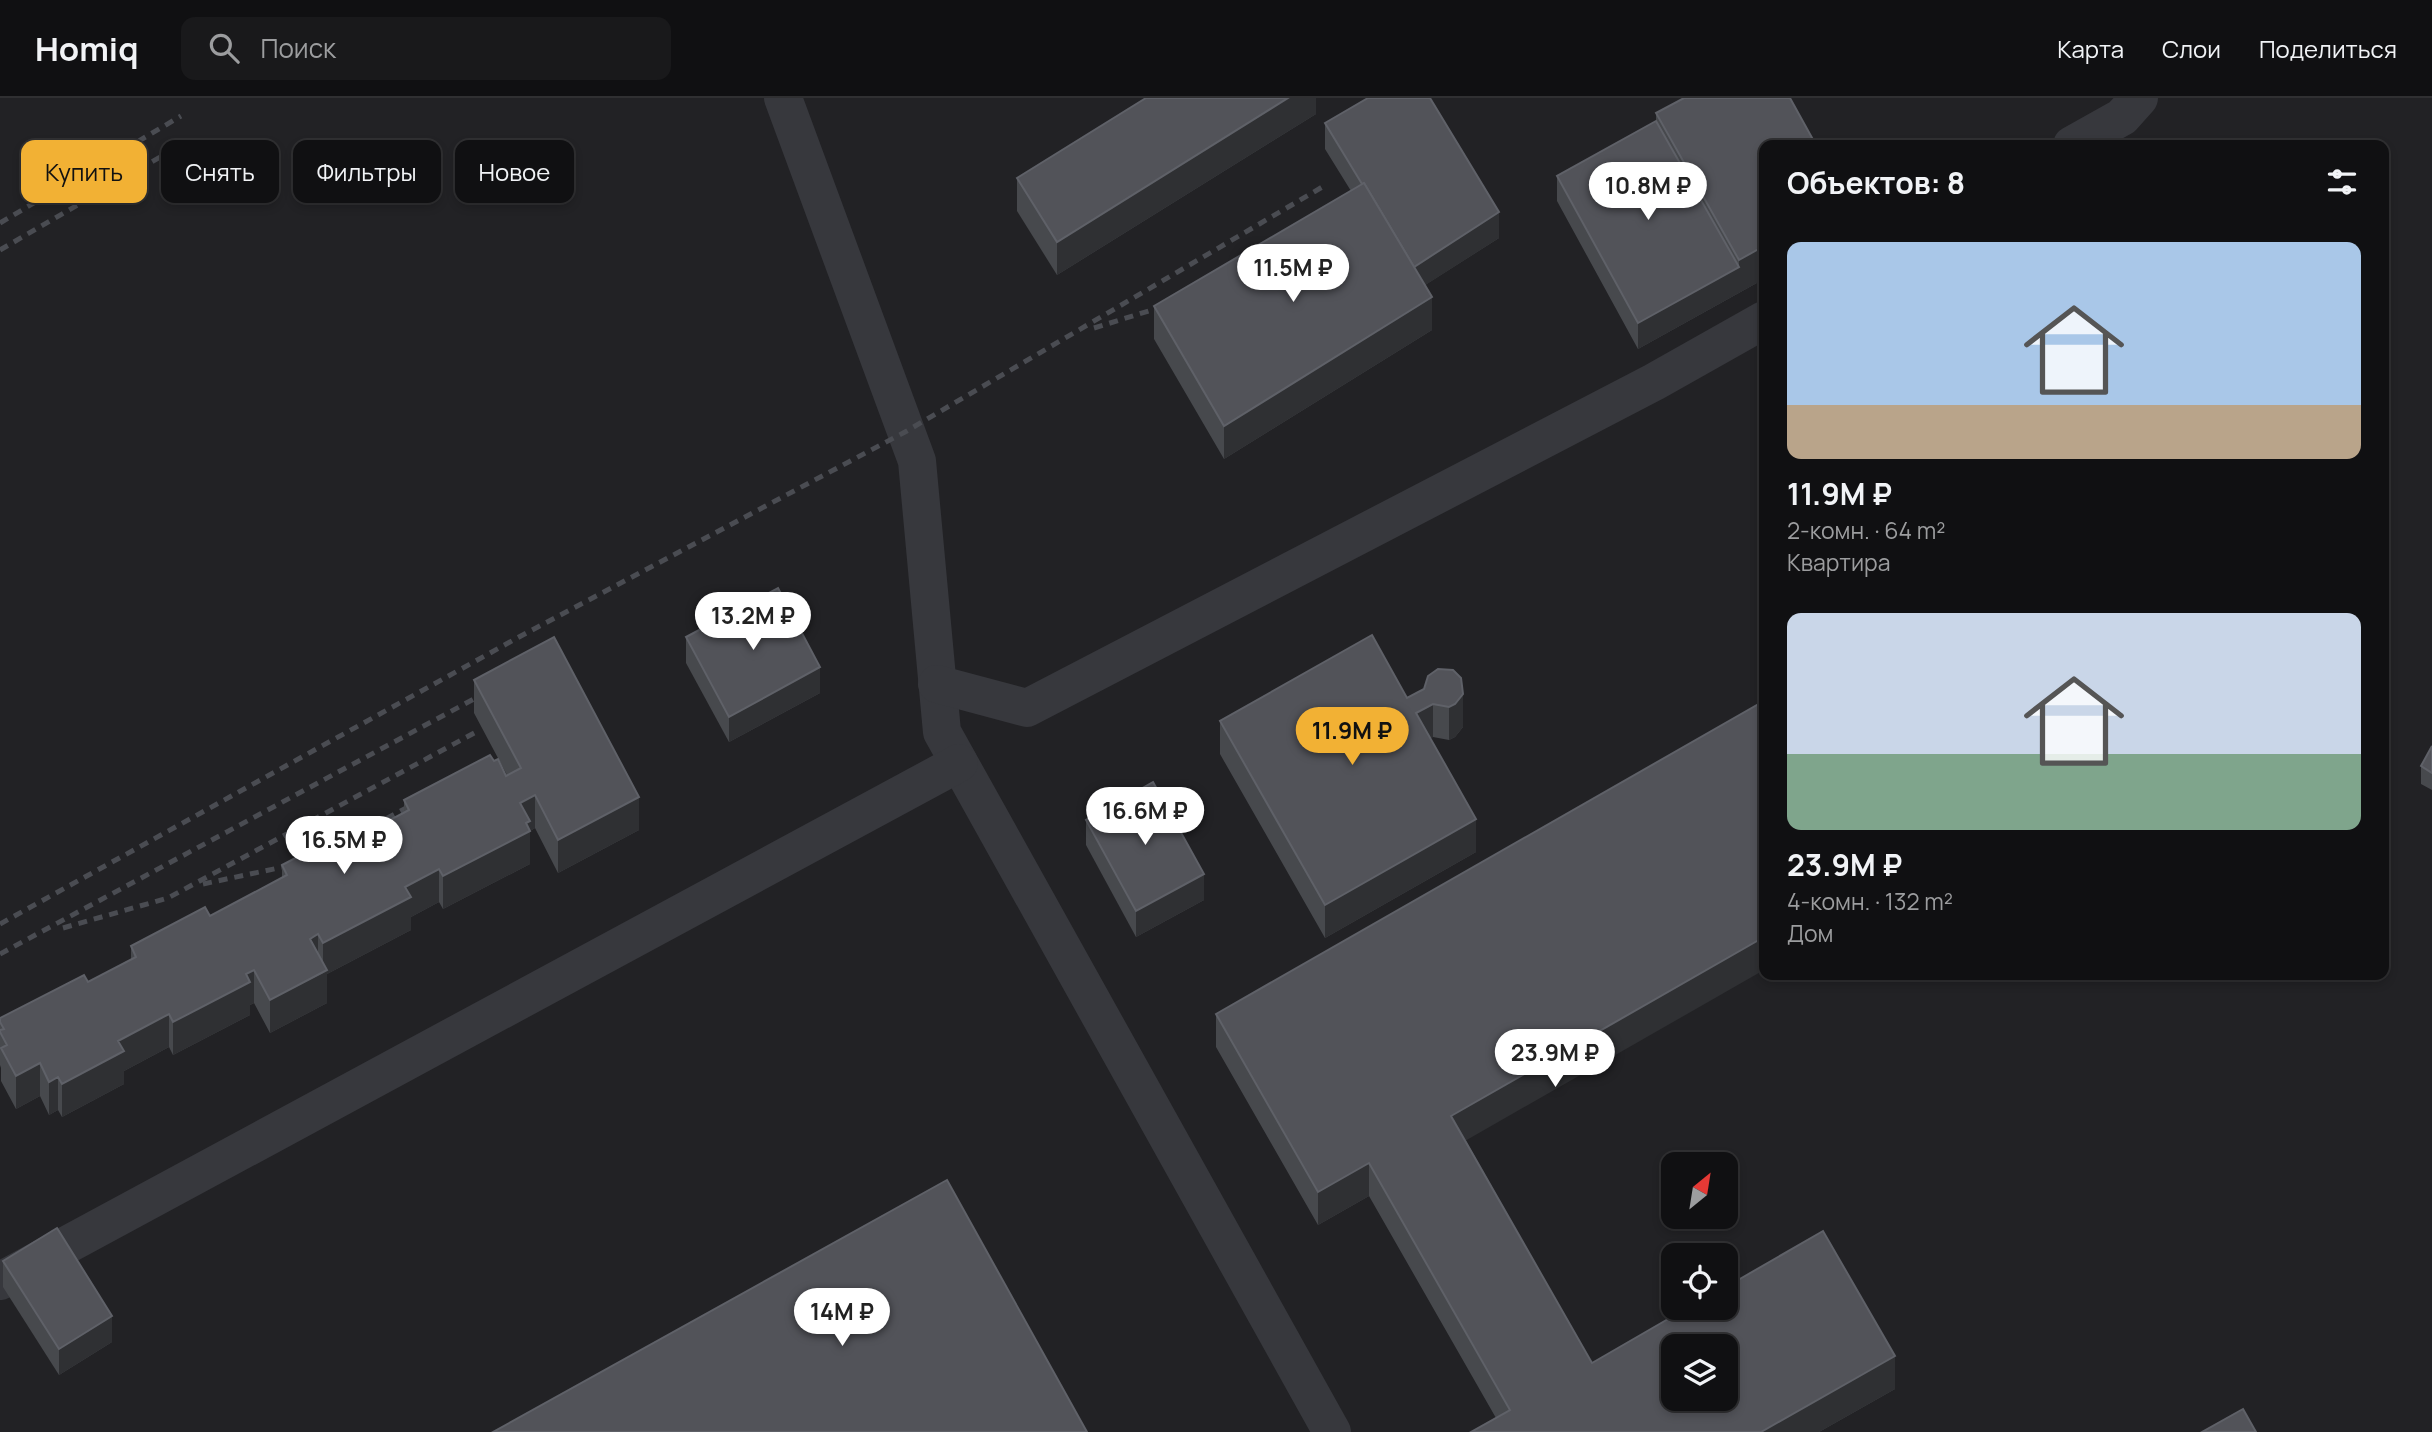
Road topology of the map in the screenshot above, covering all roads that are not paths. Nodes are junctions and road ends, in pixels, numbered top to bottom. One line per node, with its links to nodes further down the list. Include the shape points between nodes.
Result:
1 (783, 98): 5 (lane, via 917,461)
2 (2139, 98): 3 (lane, via 2122,117)
3 (2081, 140)
4 (1759, 323): 5 (lane, via 1027,708)
5 (937, 684): 6 (lane, via 942,732)
6 (959, 763): 7 (lane); 8 (lane)
7 (0, 1281)
8 (1332, 1432)

